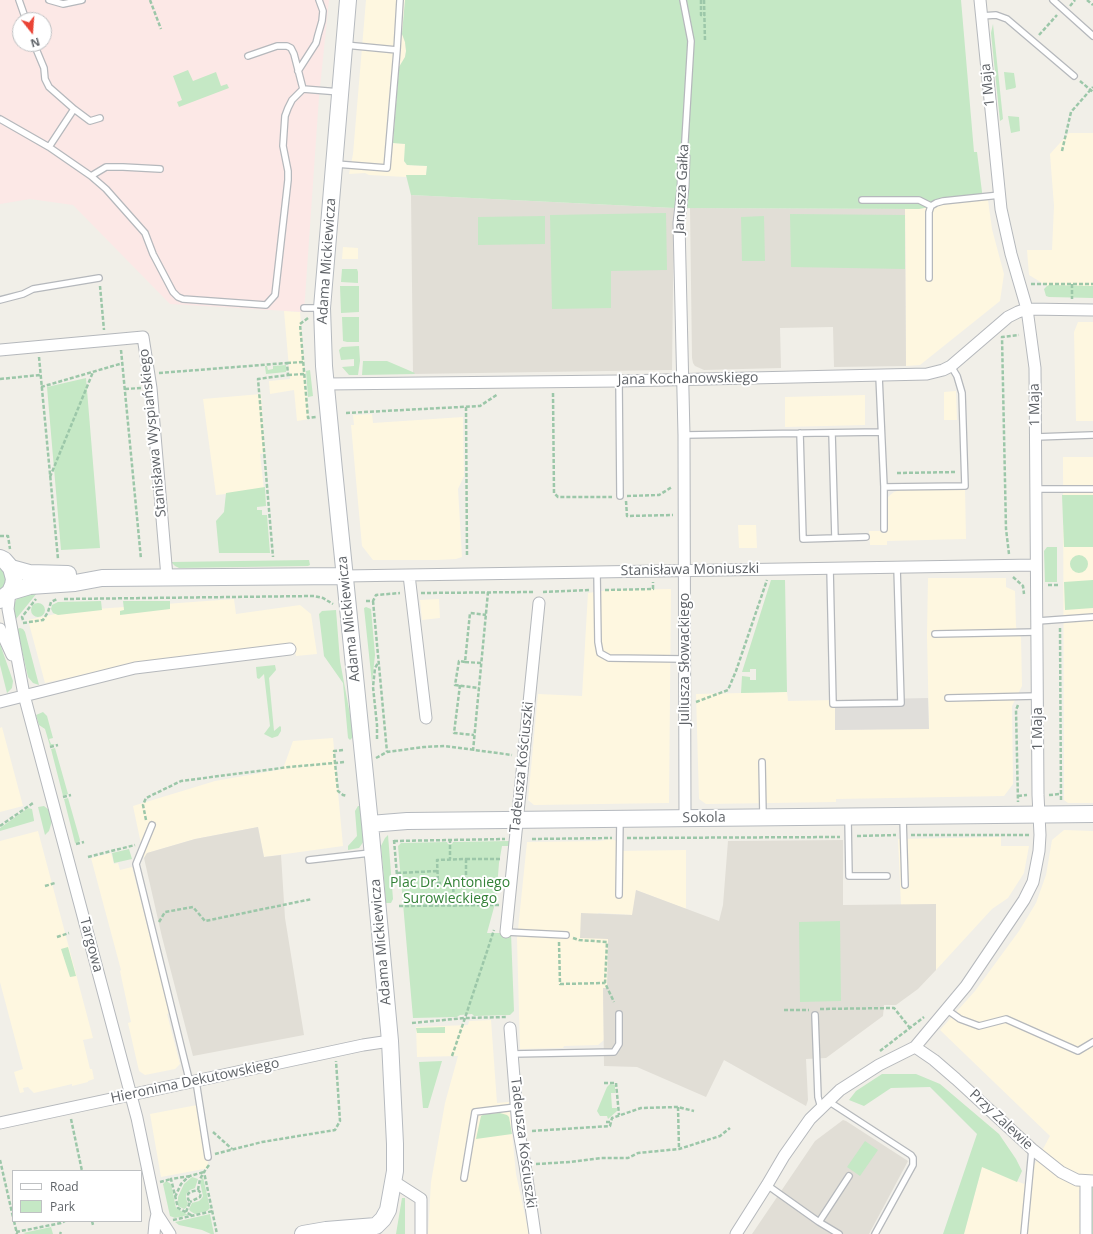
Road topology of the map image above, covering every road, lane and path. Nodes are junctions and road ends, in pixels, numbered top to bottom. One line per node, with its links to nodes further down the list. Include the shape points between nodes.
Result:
1 (18, 0): 16 (lane)
2 (49, 0): 3 (lane, via 63,4)
3 (82, 0)
4 (150, 0): 19 (path)
5 (319, 0): 27 (lane, via 323,11 316,43)
6 (348, 0): 23 (street, Adama Mickiewicza)
7 (400, 0): 24 (lane)
8 (683, 0): 37 (lane, Janusza Gałka, via 690,41)
9 (701, 0): 17 (path, via 701,15)
10 (704, 0): 17 (path)
11 (980, 0): 18 (street, 1 Maja)
12 (1053, 0): 15 (lane)
13 (1086, 0): 14 (path)
14 (1093, 5)
15 (1063, 9): 20 (lane); 22 (path)
16 (23, 12)
17 (704, 15): 21 (path)
18 (981, 16): 22 (lane, via 1002,16); 41 (street, 1 Maja)
19 (161, 30)
20 (1093, 36)
21 (705, 41)
22 (1033, 42): 28 (lane)
23 (344, 45): 24 (lane); 31 (street, Adama Mickiewicza)
24 (397, 50): 38 (lane, via 387,168)
25 (37, 52): 32 (lane, via 48,87)
26 (248, 56): 27 (lane, via 277,46 286,46 291,48 294,54)
27 (298, 71): 29 (lane)
28 (1074, 76): 30 (path)
29 (303, 89): 31 (lane); 40 (lane, via 292,100 285,116 283,146 288,180 275,296 266,305 178,297 172,292 145,233)
30 (1092, 90): 36 (path, via 1071,112)
31 (340, 92): 38 (street, Adama Mickiewicza)
32 (74, 109): 33 (lane, via 90,121); 35 (lane)
33 (100, 118)
34 (0, 119): 35 (lane)
35 (49, 146): 40 (lane)
36 (1062, 151)
37 (684, 157): 75 (street, Janusza Gałka, via 679,223)
38 (334, 164): 54 (street, Adama Mickiewicza)
39 (160, 169): 40 (lane, via 106,167)
40 (91, 176)
41 (1000, 195): 43 (lane, via 943,201); 52 (street, 1 Maja, via 1011,254)
42 (862, 200): 43 (lane, via 918,200)
43 (931, 206): 45 (lane)
44 (99, 278): 49 (lane, via 33,289); 55 (path)
45 (928, 278)
46 (1030, 284): 47 (path)
47 (1072, 284): 48 (path); 50 (path)
48 (1093, 284)
49 (0, 300)
50 (1072, 301)
51 (304, 308): 54 (lane)
52 (1028, 309): 53 (street); 65 (street, Jana Kochanowskiego, via 1008,317); 95 (street, 1 Maja, via 1035,368)
53 (1093, 310)
54 (315, 313): 59 (path, via 300,324); 77 (street, Adama Mickiewicza)
55 (104, 335)
56 (1025, 335): 112 (path, via 1002,337 1006,529)
57 (120, 339): 58 (street, Stanisława Wyspiańskiego); 64 (path); 69 (street, Stanisława Wyspiańskiego, via 143,337)
58 (38, 346): 61 (street, Stanisława Wyspiańskiego); 71 (path)
59 (302, 347): 60 (path); 63 (path)
60 (306, 347)
61 (0, 350)
62 (287, 362): 63 (path); 69 (path); 72 (path)
63 (303, 362): 66 (path)
64 (122, 363): 68 (path); 80 (path)
65 (951, 366): 73 (street, Jana Kochanowskiego, via 927,374); 96 (lane, via 958,376 962,393)
66 (303, 367): 67 (path); 70 (path)
67 (308, 367)
68 (93, 372): 78 (path); 98 (path)
69 (149, 372): 79 (street, Stanisława Wyspiańskiego)
70 (304, 374): 72 (path); 86 (path)
71 (40, 375): 74 (path); 78 (path)
72 (288, 375): 111 (path, via 258,379)
73 (879, 376): 75 (street, Jana Kochanowskiego); 90 (lane)
74 (0, 379)
75 (682, 379): 76 (street, Jana Kochanowskiego); 93 (street, Juliusza Słowackiego)
76 (619, 381): 77 (street, Jana Kochanowskiego); 103 (lane)
77 (326, 384): 122 (street, Adama Mickiewicza)
78 (41, 387): 98 (path)
79 (150, 388): 80 (path); 123 (street, Stanisława Wyspiańskiego)
80 (125, 389): 114 (path)
81 (546, 393): 82 (path)
82 (553, 393): 83 (path); 103 (path, via 554,493 558,497)
83 (560, 393)
84 (504, 394): 87 (path, via 497,394 480,406)
85 (311, 399): 86 (path)
86 (306, 400): 89 (path, via 308,418)
87 (466, 407): 88 (path); 109 (path)
88 (346, 413)
89 (317, 417)
90 (881, 432): 92 (lane); 100 (lane)
91 (800, 433): 92 (lane); 93 (lane); 108 (lane, via 803,539)
92 (832, 433): 108 (lane)
93 (684, 435): 118 (street, Juliusza Słowackiego)
94 (1092, 435): 95 (lane)
95 (1036, 437): 101 (street, 1 Maja)
96 (964, 472): 97 (path); 100 (lane, via 965,486)
97 (897, 473)
98 (50, 478): 113 (path)
99 (672, 487): 103 (path, via 659,495)
100 (884, 487): 105 (lane)
101 (1036, 489): 102 (lane); 115 (street, 1 Maja)
102 (1093, 489)
103 (623, 496): 104 (path, via 626,516)
104 (673, 515)
105 (884, 528)
106 (0, 536): 110 (path, via 8,536)
107 (866, 537): 108 (lane)
108 (835, 538)
109 (467, 556)
110 (5, 557): 124 (street, via 29,573 73,574); 133 (street, via 14,579)
111 (273, 557)
112 (1010, 558)
113 (58, 559)
114 (141, 559)
115 (1036, 565): 116 (street, Stanisława Moniuszki); 144 (street, 1 Maja)
116 (897, 567): 117 (street, Stanisława Moniuszki); 117 (lane, via 901,703 833,704)
117 (830, 568): 118 (street, Stanisława Moniuszki)
118 (685, 570): 119 (street, Stanisława Moniuszki); 148 (street, Juliusza Słowackiego)
119 (597, 572): 120 (street, Stanisława Moniuszki); 129 (lane)
120 (410, 575): 122 (street, Stanisława Moniuszki); 132 (street)
121 (1011, 575): 137 (path, via 1023,586)
122 (344, 576): 123 (street); 193 (street, Adama Mickiewicza)
123 (168, 577): 124 (street)
124 (102, 578): 133 (street, via 30,586)
125 (761, 578): 160 (path, via 768,578 728,690)
126 (660, 581): 129 (path, via 653,581 653,589)
127 (1044, 585): 128 (path)
128 (1060, 585)
129 (598, 590): 130 (path); 148 (lane, via 600,653 610,658)
130 (488, 592): 132 (path); 139 (path)
131 (40, 593): 142 (path, via 22,617)
132 (412, 593): 135 (path, via 376,595); 161 (street)
133 (5, 596): 152 (street, Targowa)
134 (366, 601): 135 (path)
135 (372, 601): 149 (path)
136 (539, 602): 170 (street, Tadeusza Kościuszki)
137 (1024, 602)
138 (336, 604): 142 (path, via 314,596 57,599 51,602 43,620)
139 (486, 615): 150 (path, via 470,613); 151 (path)
140 (1093, 617): 141 (lane)
141 (1060, 619): 144 (lane); 176 (path)
142 (23, 623): 143 (path)
143 (19, 624)
144 (1037, 626): 146 (lane); 156 (street, 1 Maja)
145 (0, 629): 152 (street, Targowa)
146 (935, 634)
147 (290, 649): 155 (street, via 135,668)
148 (684, 659): 189 (street, Juliusza Słowackiego)
149 (378, 662): 164 (path, via 373,687 377,725); 169 (path)
150 (465, 662): 151 (path); 153 (path, via 459,661 455,685)
151 (481, 663): 154 (path)
152 (21, 676): 155 (street, Targowa)
153 (460, 685): 154 (path); 162 (path, via 454,733)
154 (479, 688): 162 (path)
155 (24, 695): 159 (street); 254 (street, Targowa)
156 (1037, 696): 157 (lane); 184 (street, 1 Maja)
157 (1021, 697): 158 (lane); 177 (path, via 1016,710 1018,796)
158 (948, 698)
159 (0, 702)
160 (692, 703)
161 (426, 718)
162 (474, 735): 167 (path)
163 (58, 745): 165 (path)
164 (376, 745)
165 (50, 747)
166 (343, 750): 174 (path, via 334,751)
167 (473, 751): 169 (path, via 438,746); 170 (path)
168 (376, 752): 171 (path)
169 (387, 752): 171 (path)
170 (523, 756): 191 (street, Tadeusza Kościuszki)
171 (376, 758): 175 (path)
172 (344, 762): 174 (path)
173 (762, 762): 188 (lane)
174 (335, 763): 180 (path, via 338,791); 192 (path, via 181,781 146,798 143,805)
175 (377, 764)
176 (1060, 794): 178 (path); 183 (path, via 1061,804)
177 (1028, 795)
178 (1049, 795)
179 (71, 796): 181 (path)
180 (347, 796)
181 (63, 797)
182 (33, 803): 194 (path)
183 (1064, 805)
184 (1039, 814): 185 (street, Sokola); 187 (street, Sokola); 235 (street, 1 Maja, via 1039,851 1033,882 966,986)
185 (1093, 814)
186 (848, 816): 187 (street, Sokola); 188 (street, Sokola); 197 (lane)
187 (903, 816): 195 (lane)
188 (763, 817): 189 (street, Sokola)
189 (685, 818): 190 (street, Sokola)
190 (620, 819): 191 (street, Sokola); 199 (lane)
191 (516, 820): 193 (street, Sokola); 201 (street, Tadeusza Kościuszki)
192 (149, 823): 226 (lane, via 136,864)
193 (370, 824): 207 (street, Adama Mickiewicza)
194 (0, 826)
195 (903, 835): 197 (path); 202 (path, via 1032,835); 217 (lane)
196 (393, 836): 203 (path)
197 (848, 837): 199 (path); 214 (lane, via 849,876)
198 (532, 838): 199 (path)
199 (620, 838): 219 (lane)
200 (450, 839): 201 (path); 203 (path); 211 (path)
201 (514, 839): 212 (street, Tadeusza Kościuszki)
202 (1032, 840)
203 (394, 841): 213 (path, via 397,874)
204 (84, 842): 206 (path)
205 (140, 843): 208 (path)
206 (76, 844)
207 (373, 853): 210 (lane); 245 (street, Adama Mickiewicza)
208 (88, 857)
209 (466, 859): 211 (path); 212 (path); 215 (path, via 466,882)
210 (309, 860)
211 (450, 860): 213 (path, via 438,860)
212 (512, 860): 222 (street, Tadeusza Kościuszki)
213 (438, 871): 215 (path, via 438,883)
214 (887, 876)
215 (453, 882): 224 (path)
216 (55, 883): 218 (path)
217 (905, 884)
218 (45, 886)
219 (619, 895)
220 (312, 899): 226 (path, via 205,921 193,907 165,912 159,922)
221 (497, 905): 222 (path); 224 (path); 225 (path)
222 (508, 905): 228 (street, Tadeusza Kościuszki)
223 (399, 906): 224 (path)
224 (454, 907)
225 (496, 912)
226 (151, 924): 252 (lane)
227 (494, 924): 241 (path)
228 (506, 932): 230 (lane)
229 (69, 933): 232 (path)
230 (559, 935): 231 (lane); 233 (path, via 560,984)
231 (566, 935): 233 (path, via 579,940 607,942)
232 (57, 937)
233 (605, 983): 234 (path)
234 (614, 1002)
235 (946, 1009): 246 (lane, via 960,1019 978,1026 1006,1020 1078,1051); 247 (street, 1 Maja)
236 (784, 1010): 244 (path, via 894,1008)
237 (929, 1013): 244 (path)
238 (619, 1014): 248 (lane, via 619,1044 614,1052)
239 (815, 1015): 255 (lane, via 818,1097)
240 (510, 1017): 241 (path)
241 (466, 1018): 242 (path); 250 (path)
242 (412, 1023)
243 (510, 1028): 248 (street, Tadeusza Kościuszki)
244 (910, 1028): 249 (path)
245 (390, 1041): 252 (street, Hieronima Dekutowskiego); 279 (street, Adama Mickiewicza, via 395,1144)
246 (1093, 1042)
247 (915, 1047): 255 (street, via 879,1065 840,1090); 269 (street, Przy Zalewie, via 956,1079)
248 (512, 1054): 256 (street, Tadeusza Kościuszki)
249 (876, 1054)
250 (452, 1056)
251 (336, 1060): 267 (path, via 340,1121 335,1130)
252 (193, 1082): 254 (street, Hieronima Dekutowskiego); 264 (lane)
253 (604, 1082): 259 (path, via 616,1083)
254 (131, 1095): 263 (street, Hieronima Dekutowskiego); 289 (street, Targowa)
255 (824, 1104): 282 (street, via 805,1125); 307 (lane, via 913,1158 913,1165)
256 (516, 1107): 272 (street, Tadeusza Kościuszki); 277 (lane, via 475,1112)
257 (678, 1107): 258 (path); 259 (path, via 641,1108); 268 (path)
258 (694, 1111)
259 (619, 1115): 262 (path, via 612,1118)
260 (71, 1118): 273 (path)
261 (606, 1122): 262 (path)
262 (611, 1122): 266 (path, via 610,1126)
263 (0, 1123)
264 (203, 1123): 267 (path); 270 (lane)
265 (730, 1128): 268 (path, via 720,1136)
266 (532, 1131)
267 (232, 1149): 274 (path, via 216,1153)
268 (679, 1149): 272 (path, via 638,1153 628,1158)
269 (1032, 1150): 280 (street, Przy Zalewie, via 1061,1172 1077,1180); 308 (lane)
270 (208, 1157)
271 (0, 1160): 288 (path)
272 (525, 1165): 304 (street, Tadeusza Kościuszki)
273 (82, 1170)
274 (204, 1172): 275 (path); 283 (path); 286 (path)
275 (190, 1176): 278 (path); 284 (path, via 181,1184)
276 (849, 1176): 295 (lane)
277 (464, 1178)
278 (171, 1180): 281 (path); 284 (path)
279 (393, 1181): 297 (street, Adama Mickiewicza, via 388,1210); 303 (street, via 421,1199)
280 (1090, 1181): 309 (street)
281 (159, 1182)
282 (767, 1185): 295 (lane); 305 (street)
283 (198, 1190): 285 (path, via 188,1194); 285 (path, via 201,1193 200,1198)
284 (175, 1198): 287 (path, via 178,1208)
285 (190, 1202): 287 (path)
286 (213, 1211): 290 (path); 301 (path)
287 (186, 1212): 290 (path)
288 (12, 1213)
289 (157, 1214): 299 (street, Targowa); 300 (street, Targowa)
290 (193, 1216): 291 (path)
291 (169, 1220)
292 (14, 1222): 298 (path)
293 (63, 1222): 298 (path)
294 (92, 1222): 296 (path)
295 (819, 1222): 306 (lane)
296 (93, 1225)
297 (376, 1230): 302 (street, via 326,1230)
298 (17, 1233)
299 (154, 1234)
300 (170, 1234)
301 (217, 1234)
302 (303, 1234)
303 (421, 1234)
304 (534, 1234)
305 (736, 1234)
306 (839, 1234)
307 (875, 1234)
308 (1024, 1234)
309 (1086, 1234)

